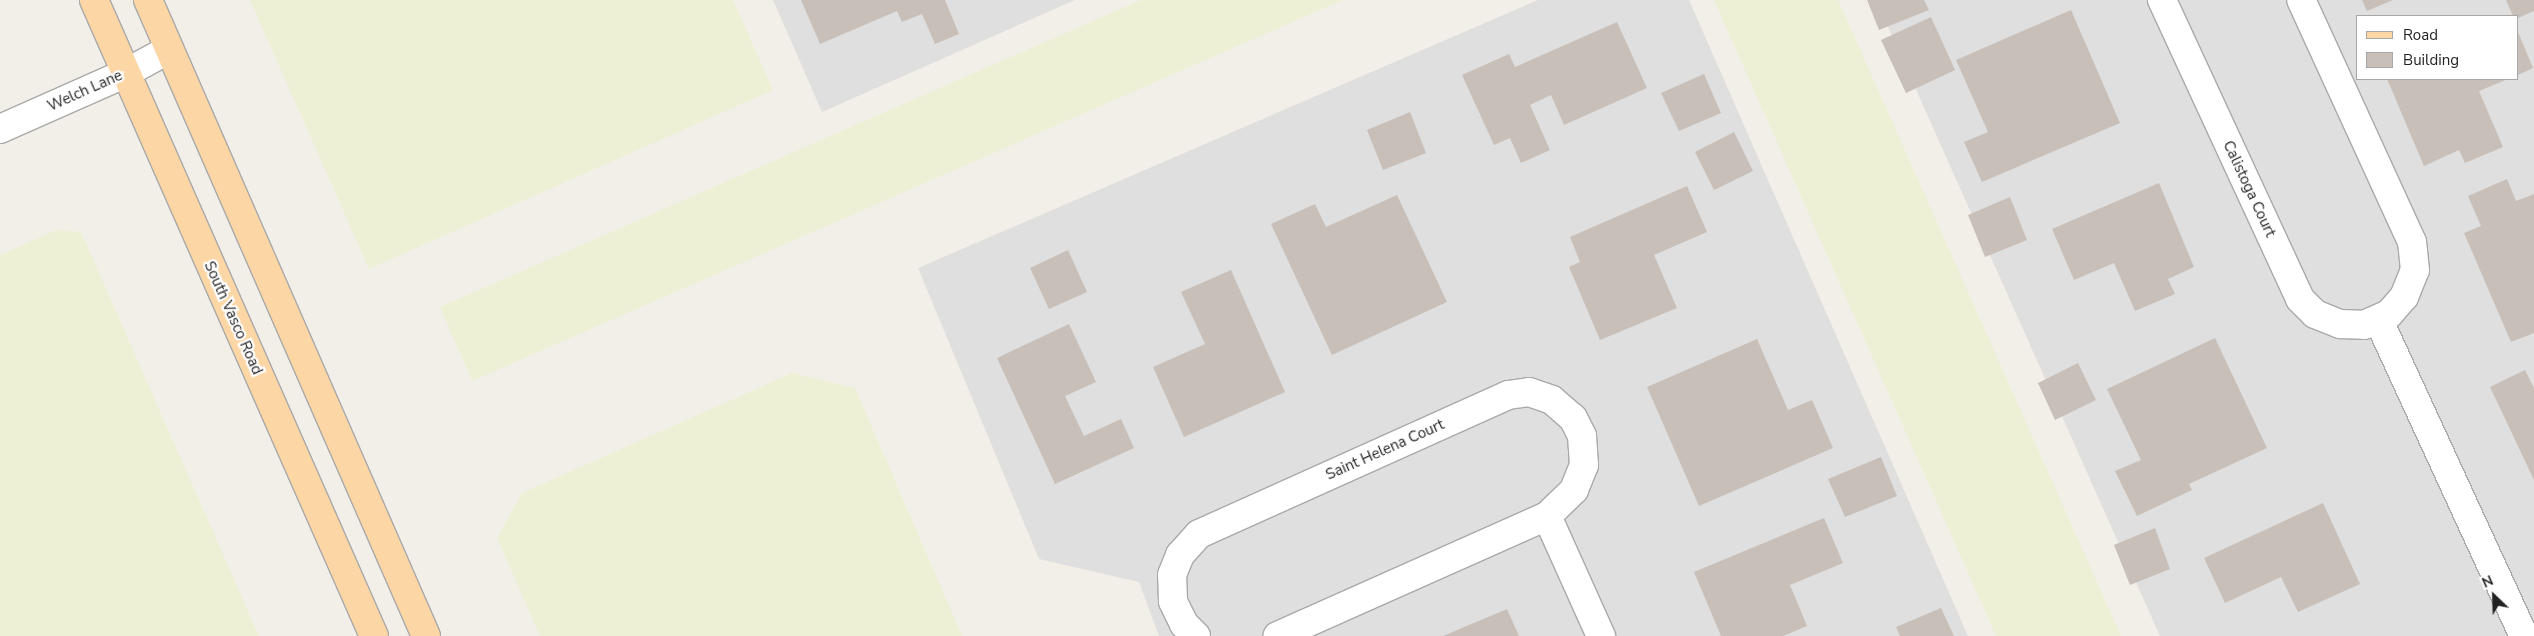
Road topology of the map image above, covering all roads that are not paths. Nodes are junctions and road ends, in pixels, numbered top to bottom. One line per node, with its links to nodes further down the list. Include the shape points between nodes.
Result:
1 (94, 0): 6 (main road, South Vasco Road)
2 (148, 0): 5 (main road)
3 (2162, 0): 8 (street, Calistoga Court, via 2300,299 2315,314 2340,324 2364,325)
4 (2301, 0): 8 (street, via 2412,242 2415,270 2404,297)
5 (168, 50): 6 (street, Welch Lane); 11 (main road)
6 (124, 74): 7 (street, Welch Lane); 10 (main road, South Vasco Road)
7 (0, 128)
8 (2379, 321): 15 (street)
9 (1547, 516): 12 (street, Saint Helena Court, via 1574,490 1584,465 1582,436 1573,418 1552,400 1530,392 1508,395 1199,534 1180,555 1172,575 1173,601 1184,624); 13 (street, Saint Helena Court); 14 (street)
10 (374, 636)
11 (426, 636)
12 (1196, 636)
13 (1277, 636)
14 (1601, 636)
15 (2524, 636)

